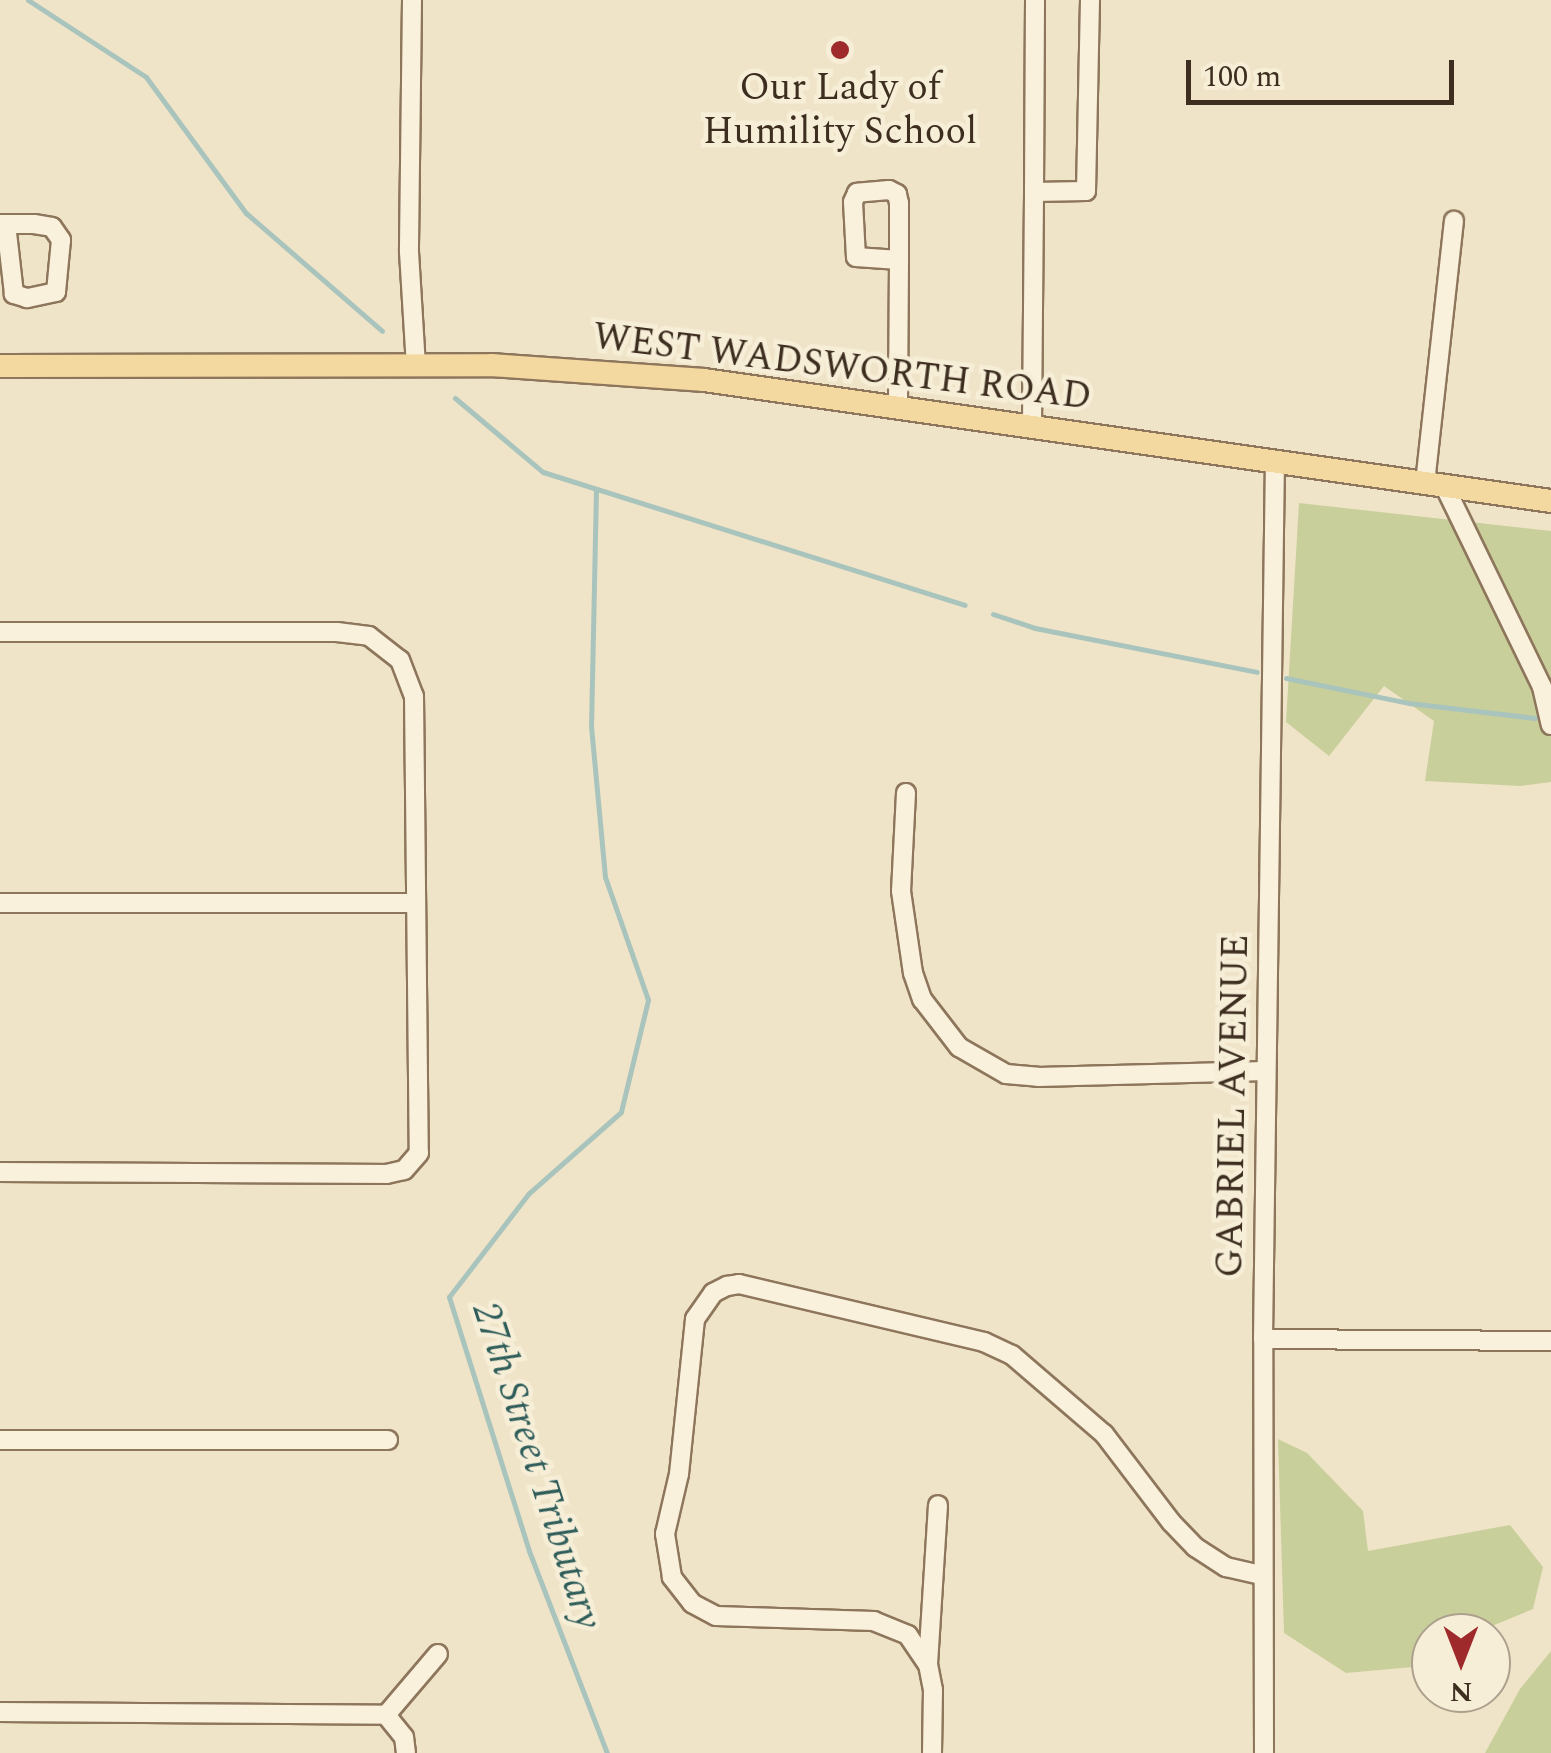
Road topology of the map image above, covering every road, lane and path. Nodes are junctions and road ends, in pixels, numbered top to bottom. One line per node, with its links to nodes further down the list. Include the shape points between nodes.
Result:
1 (412, 0): 8 (street, via 408,232)
2 (1035, 0): 4 (street)
3 (1090, 0): 4 (street, via 1086,191)
4 (1034, 192): 11 (street)
5 (1454, 221): 13 (street)
6 (3, 224): 6 (street, via 52,227 60,240 56,292 14,294)
7 (899, 260): 10 (street)
8 (416, 365): 9 (main road, WEST WADSWORTH ROAD); 10 (main road, WEST WADSWORTH ROAD, via 704,380)
9 (0, 366)
10 (898, 404): 11 (main road, WEST WADSWORTH ROAD)
11 (1032, 424): 12 (main road, WEST WADSWORTH ROAD)
12 (1274, 460): 13 (main road, WEST WADSWORTH ROAD); 20 (street, GABRIEL AVENUE)
13 (1434, 484): 14 (main road, WEST WADSWORTH ROAD); 16 (street, via 1542,687)
14 (1551, 501)
15 (0, 632): 19 (street, via 370,636 408,675)
16 (1551, 724)
17 (906, 793): 20 (street, via 901,890 913,973 941,1028 981,1062 1038,1078)
18 (0, 903): 19 (street)
19 (416, 904): 21 (street, via 414,1163 386,1174)
20 (1266, 1071): 22 (street, GABRIEL AVENUE)
21 (0, 1172)
22 (1263, 1339): 23 (street); 27 (street, GABRIEL AVENUE)
23 (1551, 1341)
24 (0, 1440): 25 (street)
25 (388, 1440)
26 (938, 1505): 29 (street)
27 (1262, 1575): 29 (street, via 1226,1567 1196,1547 1104,1434 1012,1355 984,1342 727,1286 702,1304 695,1319 665,1534 672,1578 692,1603 716,1616 884,1624 908,1635); 34 (street, GABRIEL AVENUE)
28 (438, 1654): 31 (street)
29 (928, 1665): 33 (street)
30 (0, 1712): 31 (street)
31 (386, 1715): 32 (street, via 404,1736)
32 (406, 1753)
33 (932, 1753)
34 (1264, 1753)

